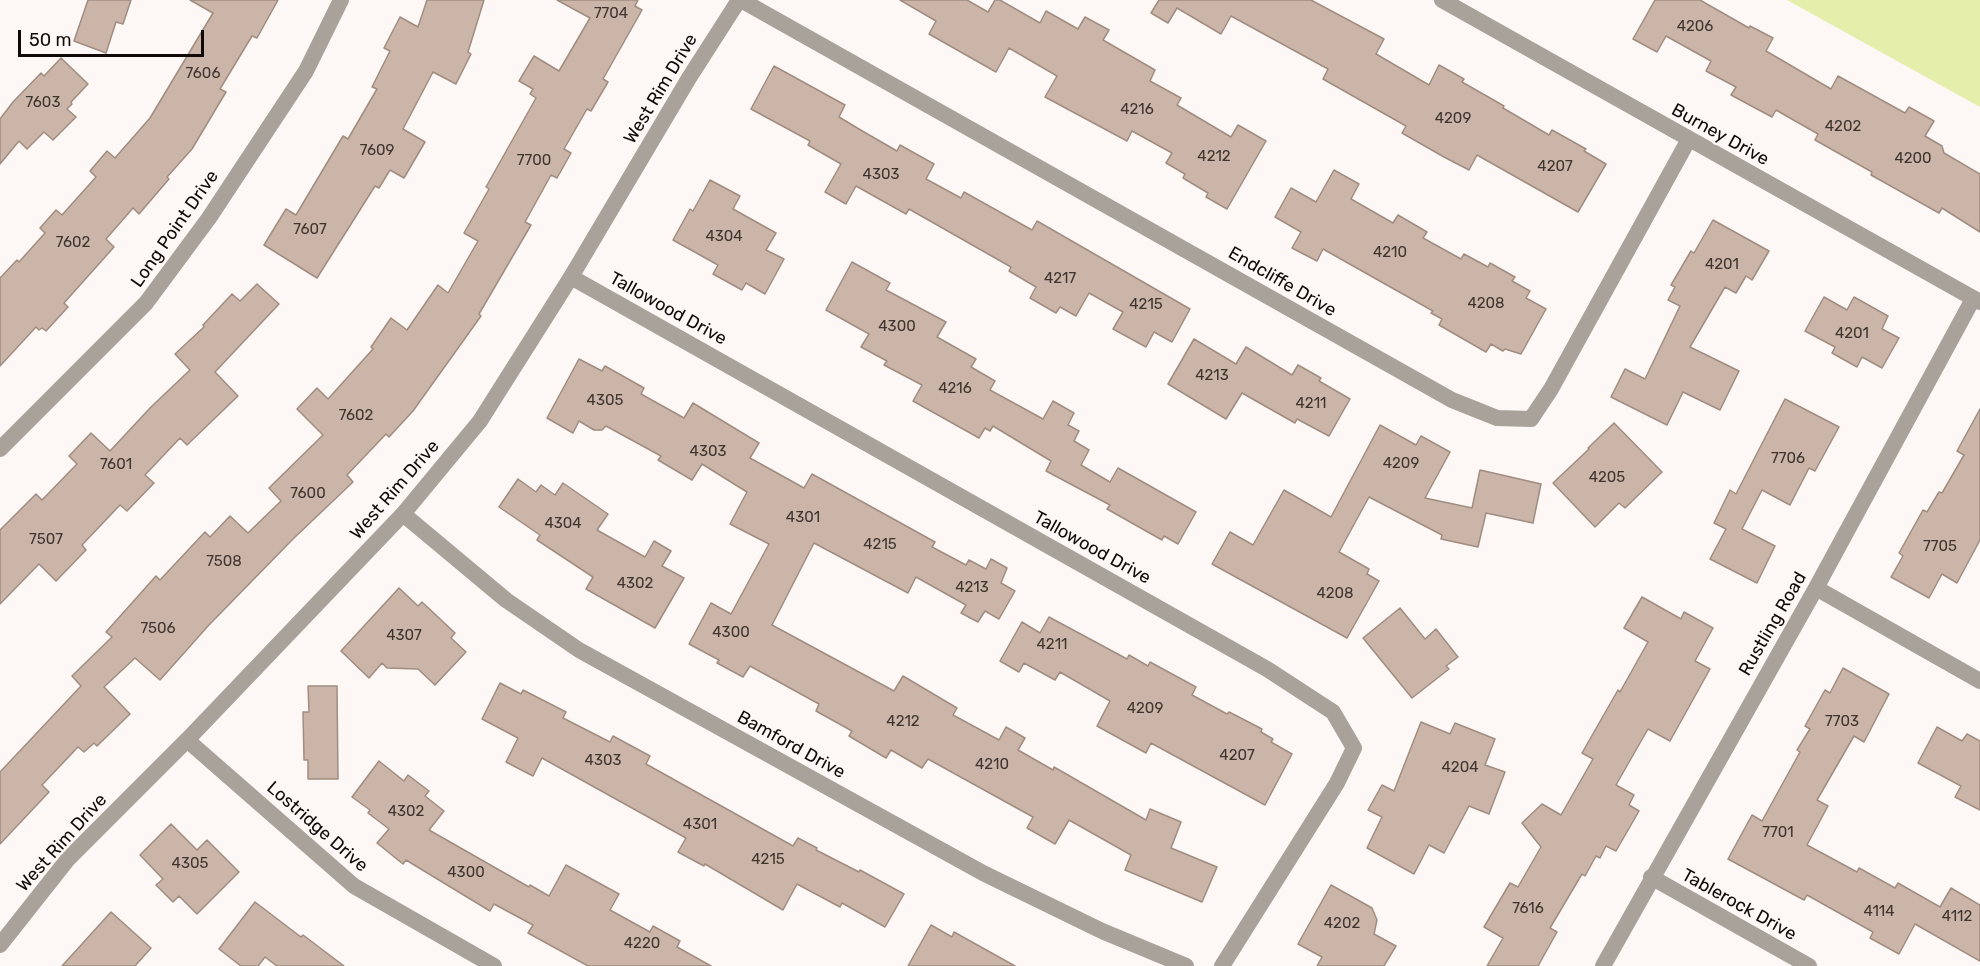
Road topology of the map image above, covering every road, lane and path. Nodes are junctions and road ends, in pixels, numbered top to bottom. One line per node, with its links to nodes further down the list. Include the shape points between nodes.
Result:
1 (341, 0): 7 (street, Long Point Drive, via 306,71 209,218 146,303)
2 (740, 0): 4 (street, Endcliffe Drive, via 1452,400 1497,418 1532,419); 5 (street, West Rim Drive)
3 (1442, 0): 4 (street, Burney Drive)
4 (1689, 140): 6 (street, Burney Drive)
5 (571, 277): 8 (street, West Rim Drive, via 480,421); 16 (street, Tallowood Drive, via 1267,669 1333,712 1354,748 1337,783)
6 (1977, 301): 9 (street, Rustling Road)
7 (0, 449)
8 (403, 514): 11 (street, West Rim Drive); 15 (street, Bamford Drive, via 506,600 579,650 983,873 1102,931)
9 (1816, 588): 10 (street); 12 (street, Rustling Road)
10 (1980, 681)
11 (188, 740): 13 (street, West Rim Drive, via 68,859); 14 (street, Lostridge Drive, via 354,886)
12 (1651, 877): 17 (street, Rustling Road); 18 (street, Tablerock Drive)
13 (0, 945)
14 (494, 966)
15 (1186, 966)
16 (1222, 966)
17 (1603, 966)
18 (1809, 966)

